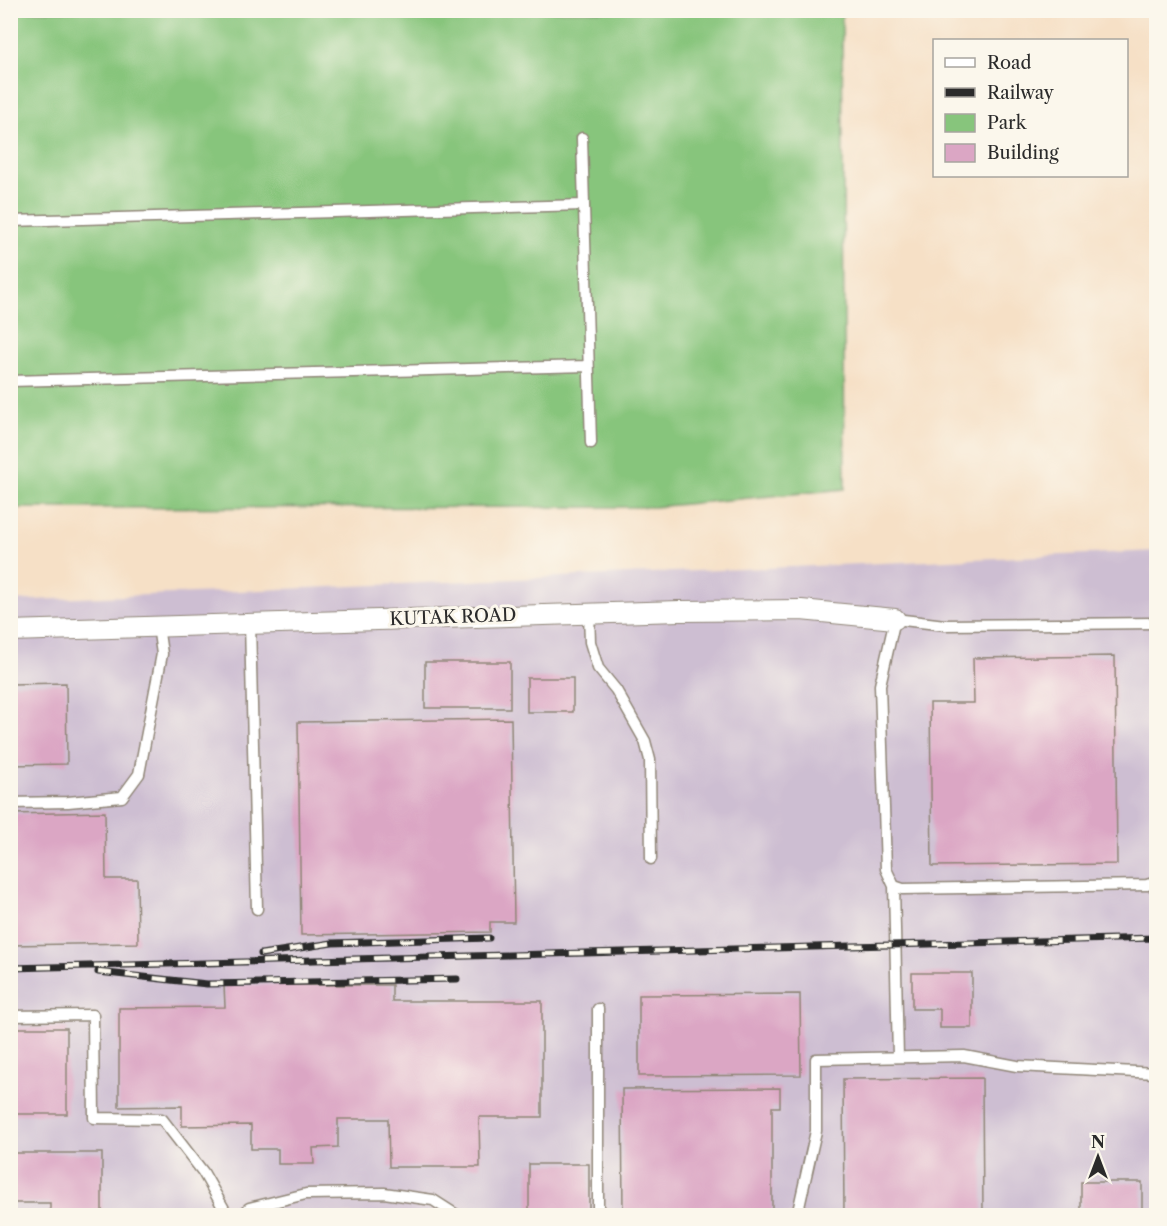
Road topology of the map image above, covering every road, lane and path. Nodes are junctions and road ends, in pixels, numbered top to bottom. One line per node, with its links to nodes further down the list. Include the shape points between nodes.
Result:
1 (582, 138): 2 (lane)
2 (584, 205): 3 (lane); 4 (lane)
3 (10, 221)
4 (588, 366): 5 (lane); 6 (lane)
5 (10, 381)
6 (591, 443)
7 (589, 613): 8 (street, KUTAK ROAD, via 801,610); 9 (street, KUTAK ROAD); 14 (lane, via 590,642 598,668 616,690 645,741 650,760)
8 (895, 619): 10 (lane, via 945,625); 16 (lane, via 879,685 886,869)
9 (250, 623): 11 (street, KUTAK ROAD); 17 (lane)
10 (1156, 624)
11 (158, 626): 12 (street, KUTAK ROAD); 13 (lane, via 162,654 139,774 122,797)
12 (10, 631)
13 (10, 803)
14 (651, 859)
15 (1156, 882): 16 (lane, via 903,889)
16 (894, 886): 20 (lane)
17 (257, 909)
18 (598, 1009): 25 (lane)
19 (10, 1016): 22 (lane, via 93,1015 94,1118 162,1119 203,1172)
20 (898, 1057): 21 (lane, via 964,1056 1017,1066); 26 (lane, via 816,1059 816,1131)
21 (1156, 1073)
22 (228, 1215)
23 (243, 1215): 24 (lane, via 249,1209 306,1194 384,1193 433,1200)
24 (458, 1215)
25 (598, 1215)
26 (797, 1215)

